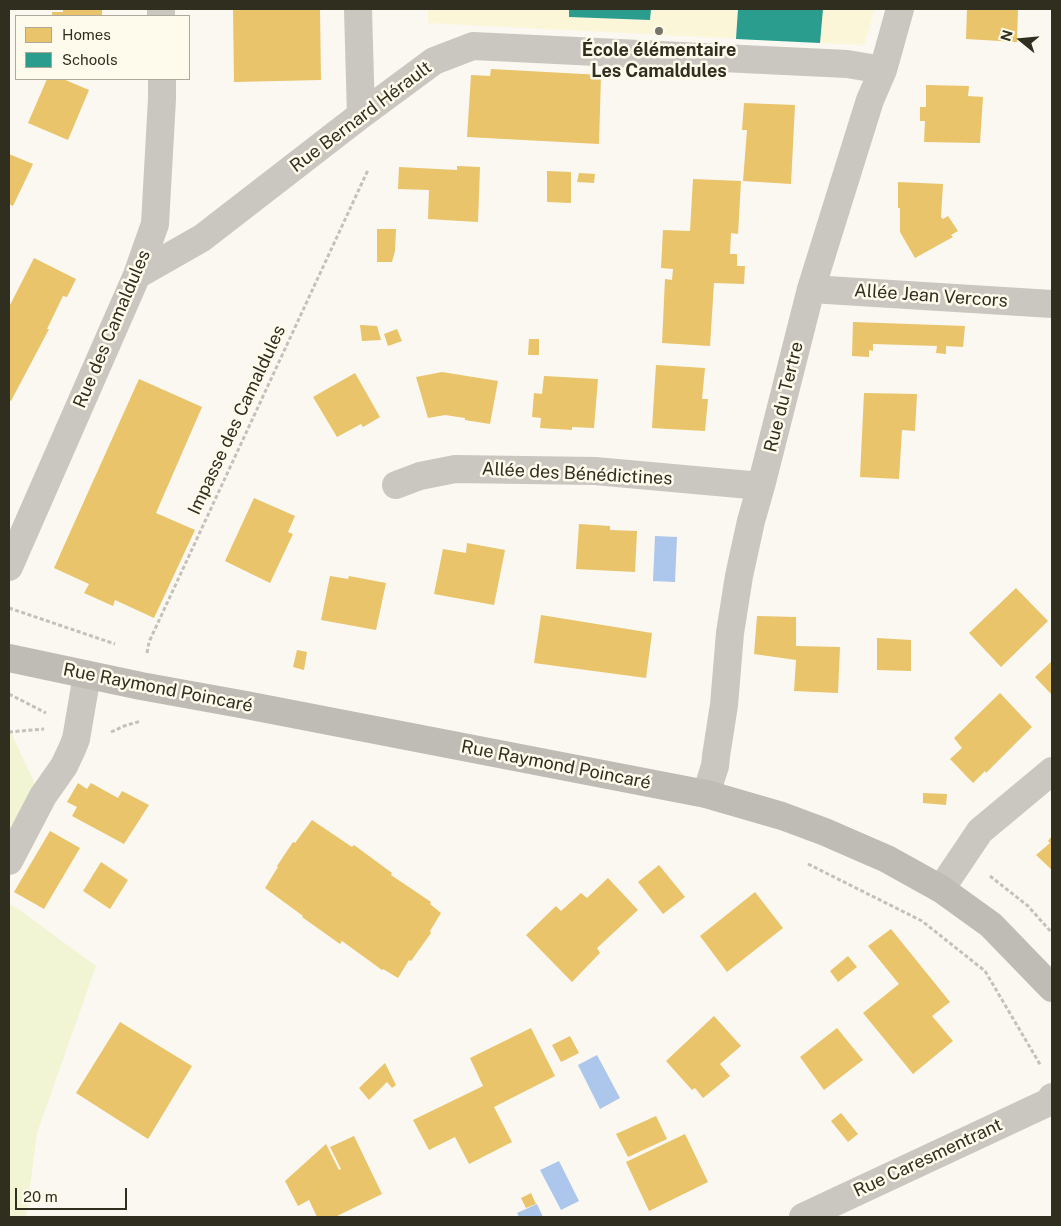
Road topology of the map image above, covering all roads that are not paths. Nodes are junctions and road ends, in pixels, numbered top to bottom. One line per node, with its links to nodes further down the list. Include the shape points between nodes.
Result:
1 (358, 9): 5 (street)
2 (900, 9): 3 (street, Rue du Tertre)
3 (883, 70): 5 (street, Rue Bernard Hérault, via 847,64 473,46 434,61); 7 (street, Rue du Tertre, via 870,100)
4 (162, 80): 6 (street, Rue des Camaldules, via 155,224)
5 (361, 115): 6 (street, Rue Bernard Hérault, via 202,238)
6 (137, 275): 11 (street, Rue des Camaldules)
7 (811, 288): 8 (street, Allée Jean Vercors); 10 (street, Rue du Tertre)
8 (1052, 304)
9 (396, 485): 10 (street, Allée des Bénédictines, via 455,469 595,471)
10 (761, 486): 15 (street, Rue du Tertre, via 739,576 715,766)
11 (9, 567)
12 (9, 658): 13 (main road, Rue Raymond Poincaré)
13 (87, 675): 15 (main road, Rue Raymond Poincaré); 16 (street, via 76,739)
14 (1052, 771): 17 (street, via 980,831)
15 (706, 794): 17 (main road, Rue Raymond Poincaré, via 825,832 887,859)
16 (9, 861)
17 (940, 889): 18 (main road, Rue Raymond Poincaré, via 991,925)
18 (1052, 988)
19 (1049, 1085): 20 (street, Rue Caresmentrant, via 1049,1102)
20 (803, 1217)

